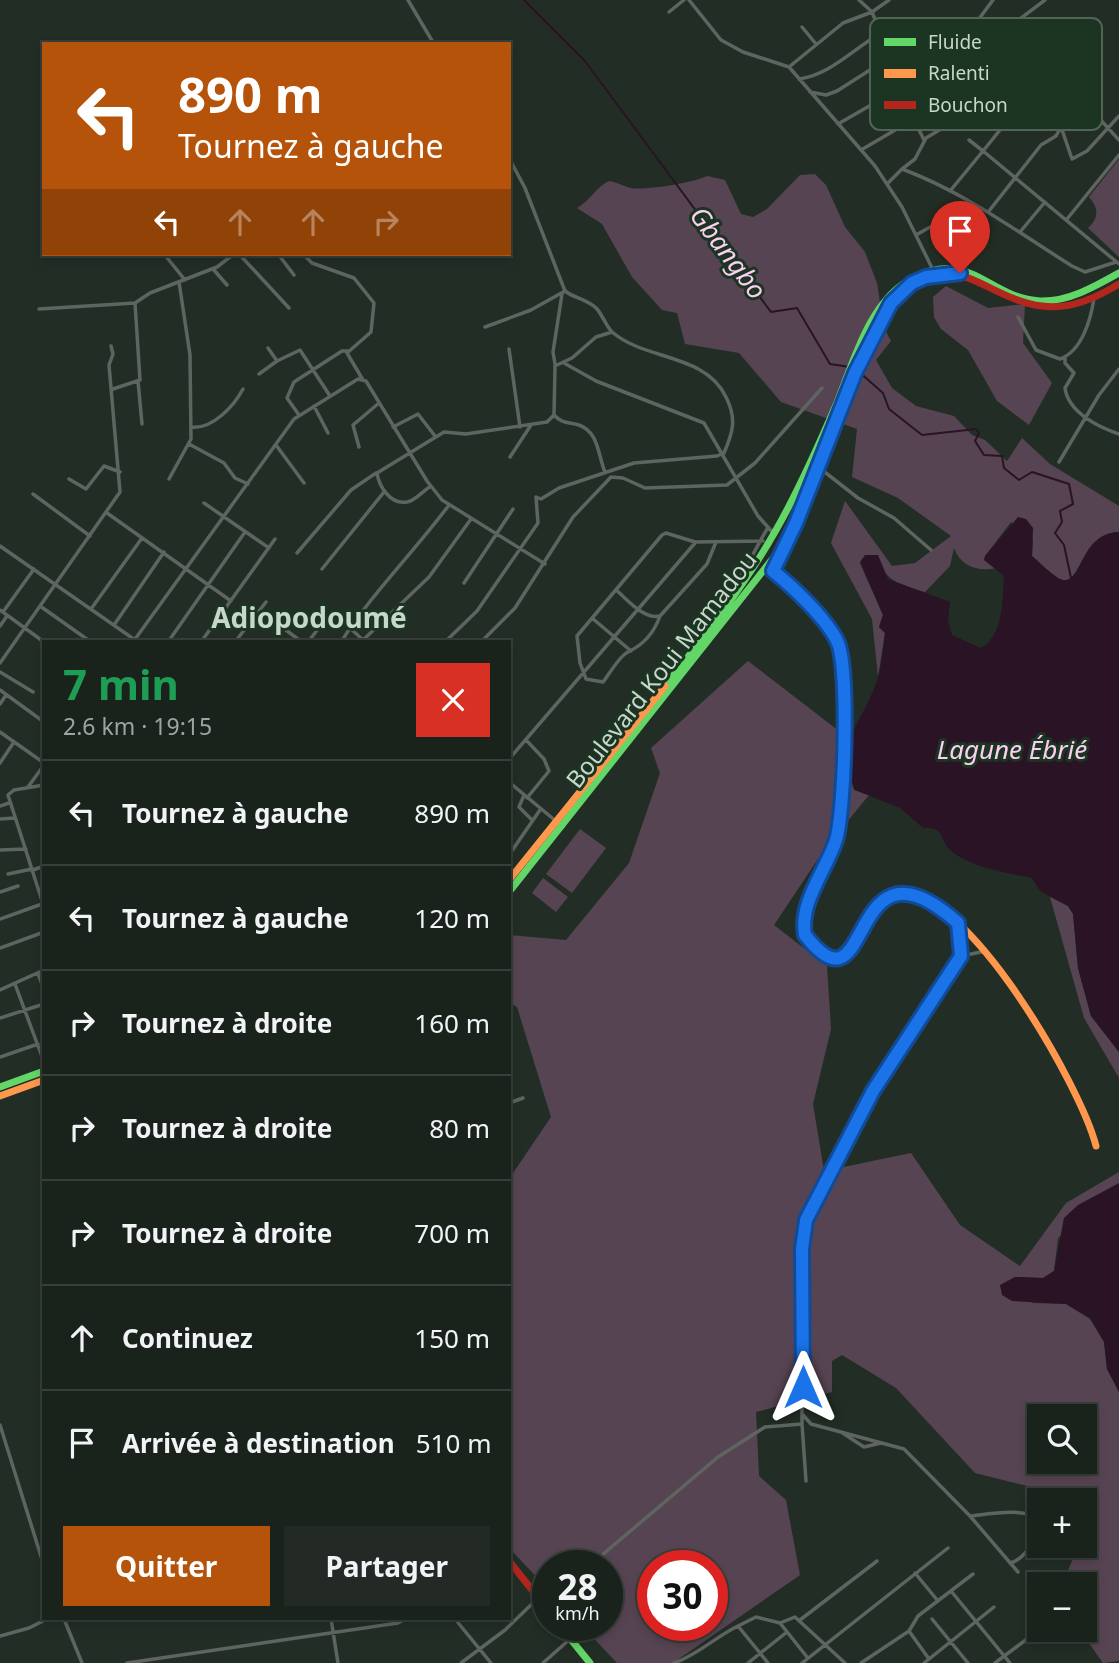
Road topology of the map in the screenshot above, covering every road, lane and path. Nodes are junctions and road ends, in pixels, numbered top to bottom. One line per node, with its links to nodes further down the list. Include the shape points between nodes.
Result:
1 (408, 0): 18 (street)
2 (687, 0): 8 (street); 9 (street)
3 (859, 0): 12 (street)
4 (877, 0): 10 (street)
5 (889, 0): 10 (street)
6 (993, 0): 14 (street)
7 (1045, 0): 15 (street)
8 (680, 4): 9 (street); 11 (street)
9 (693, 6): 20 (street, via 721,40)
10 (881, 6): 12 (street)
11 (669, 12)
12 (872, 12): 13 (street); 19 (street, via 843,23)
13 (875, 18)
14 (980, 18)
15 (1021, 18)
16 (802, 27): 19 (street)
17 (870, 39): 22 (street, via 825,72)
18 (433, 42)
19 (816, 44): 20 (street)
20 (789, 67): 22 (street)
21 (870, 70): 23 (street, via 837,91)
22 (799, 79): 23 (street)
23 (810, 92): 27 (street)
24 (870, 105): 27 (street)
25 (1119, 116): 28 (street)
26 (1102, 121): 28 (street)
27 (838, 124): 38 (street)
28 (1108, 127): 34 (street, via 1087,151 1072,159); 37 (street)
29 (895, 130): 38 (street)
30 (919, 130): 35 (street)
31 (940, 130): 35 (street)
32 (999, 130): 39 (street)
33 (1059, 130): 43 (street)
34 (1063, 130)
35 (924, 140): 42 (street, via 915,159)
36 (969, 140): 39 (street)
37 (1119, 140)
38 (861, 150): 44 (street)
39 (983, 151): 43 (street); 45 (street)
40 (1119, 155): 49 (street)
41 (511, 162): 66 (street)
42 (902, 169): 44 (street); 45 (street)
43 (1015, 177): 46 (street); 48 (street)
44 (887, 184): 51 (street)
45 (950, 192): 47 (street)
46 (1045, 202): 49 (street); 50 (street)
47 (971, 204): 48 (street); 51 (street)
48 (989, 211): 50 (street)
49 (1067, 219): 57 (street)
50 (1020, 232): 57 (street, via 1086,272)
51 (916, 234): 59 (street)
52 (166, 256): 62 (street)
53 (233, 256): 58 (street)
54 (238, 256): 69 (street)
55 (280, 256): 61 (street)
56 (305, 256): 77 (street, via 312,263 354,278 374,303 371,332)
57 (1117, 263)
58 (213, 269): 62 (street); 65 (street)
59 (933, 270): 60 (main road, Boulevard Koui Mamadou, via 967,270 1041,301 1090,289); 81 (main road, Boulevard Koui Mamadou, via 898,288)
60 (1119, 273)
61 (294, 275)
62 (185, 280): 63 (street)
63 (179, 282): 68 (street); 100 (street, via 190,355)
64 (1119, 284): 67 (main road, Boulevard Koui Mamadou)
65 (228, 285)
66 (564, 293): 72 (street); 73 (street, via 594,306); 82 (street, via 553,352)
67 (1094, 298): 78 (street, via 1080,340); 81 (main road, Boulevard Koui Mamadou, via 1044,307 1019,301 960,273 926,277 912,283 891,303)
68 (135, 303): 70 (street); 88 (street)
69 (289, 308)
70 (39, 309)
71 (1018, 317): 78 (street, via 1036,350 1054,359)
72 (485, 327)
73 (612, 332): 80 (street, via 596,337); 109 (street, via 695,366 717,384 732,409 734,423)
74 (111, 346): 90 (street)
75 (268, 348): 79 (street)
76 (509, 349): 102 (street)
77 (348, 351): 83 (street); 87 (street)
78 (1065, 357): 97 (street, via 1074,373 1065,392)
79 (277, 361): 83 (street, via 298,349); 86 (street)
80 (564, 363): 82 (street); 109 (street, via 603,384 704,423)
81 (857, 363): 85 (main road, Boulevard Koui Mamadou)
82 (555, 366): 96 (street)
83 (314, 369): 92 (street); 95 (street, via 294,382 286,395)
84 (1119, 369): 97 (street)
85 (852, 372): 113 (main road, Boulevard Koui Mamadou); 132 (main road, Boulevard Koui Mamadou)
86 (258, 374)
87 (363, 380): 92 (street); 93 (street)
88 (138, 381): 90 (street); 98 (street)
89 (822, 387): 119 (street)
90 (113, 389): 114 (street)
91 (243, 389): 100 (street, via 227,411 203,426)
92 (330, 396): 94 (street)
93 (379, 403): 101 (street); 108 (street, via 354,425)
94 (314, 406): 95 (street); 103 (street)
95 (299, 415): 107 (street)
96 (554, 415): 99 (street, via 547,422); 115 (street, via 592,434)
97 (1085, 420): 104 (street); 112 (street)
98 (142, 424)
99 (531, 425): 102 (street); 111 (street)
100 (191, 427): 106 (street)
101 (393, 427): 105 (street, via 418,414); 110 (street)
102 (520, 427): 105 (street)
103 (328, 433)
104 (1119, 433)
105 (435, 436): 110 (street)
106 (189, 444): 118 (street); 121 (street, via 224,463 235,478)
107 (276, 445): 120 (street); 121 (street)
108 (359, 447)
109 (724, 453): 115 (street, via 634,463); 119 (street)
110 (410, 454): 116 (street); 122 (street)
111 (510, 457)
112 (1059, 462)
113 (817, 466): 125 (main road, Boulevard Koui Mamadou); 144 (street, via 858,498 894,518)
114 (120, 472): 117 (street, via 104,466 86,489); 129 (street, via 120,492)
115 (605, 472): 143 (street, via 541,499 536,497 539,521)
116 (377, 473): 123 (street); 146 (street, via 351,490)
117 (69, 479)
118 (169, 479)
119 (738, 479): 132 (street); 148 (street, via 717,487 673,484 645,488 611,477 573,517)
120 (304, 483)
121 (248, 484): 130 (street)
122 (431, 486): 123 (street, via 406,502); 127 (street)
123 (384, 492): 151 (street)
124 (33, 494): 135 (street)
125 (805, 495): 147 (main road, Boulevard Koui Mamadou); 152 (street, via 796,523)
126 (204, 503): 130 (street)
127 (449, 505): 131 (street); 170 (street)
128 (513, 509): 134 (street)
129 (107, 513): 135 (street); 136 (street)
130 (224, 518): 133 (street); 150 (street)
131 (471, 519): 134 (street); 182 (street, via 429,577)
132 (771, 531): 140 (main road, Boulevard Koui Mamadou)
133 (245, 532): 142 (street); 155 (street)
134 (496, 534): 143 (street); 154 (street)
135 (90, 536): 153 (street)
136 (142, 538): 145 (street); 161 (street)
137 (275, 539): 142 (street)
138 (716, 541): 139 (street); 140 (street); 164 (street, via 708,565)
139 (695, 542): 156 (street, via 662,535); 160 (street)
140 (765, 544): 147 (main road); 213 (main road, Boulevard Koui Mamadou, via 724,606)
141 (0, 546): 149 (street)
142 (269, 548): 157 (street)
143 (519, 549): 148 (street); 183 (street, via 477,611)
144 (931, 550)
145 (164, 552): 150 (street); 166 (street)
146 (297, 553)
147 (776, 554): 152 (main road, Boulevard Koui Mamadou)
148 (545, 564): 184 (street, via 515,608)
149 (34, 569): 153 (street); 162 (street)
150 (186, 569): 155 (street); 174 (street)
151 (322, 569)
152 (771, 569): 213 (main road, Boulevard Koui Mamadou); 227 (main road, via 833,634 843,663 842,814 804,914 805,935 821,952 843,958 851,952 874,907 886,896 900,893 929,902)
153 (56, 583): 159 (street); 161 (street)
154 (464, 583)
155 (208, 586): 157 (street); 175 (street)
156 (616, 590): 160 (street); 165 (street)
157 (231, 601): 176 (street)
158 (266, 602): 177 (street)
159 (40, 606): 169 (street); 172 (street)
160 (638, 608): 164 (street); 171 (street)
161 (91, 609): 166 (street)
162 (4, 613): 168 (street); 169 (street)
163 (328, 616): 179 (street)
164 (660, 616): 186 (street, via 652,634)
165 (592, 618): 171 (street); 190 (street, via 576,638)
166 (114, 625): 173 (street)
167 (279, 625): 178 (street)
168 (0, 626)
169 (24, 628): 185 (street); 187 (street)
170 (350, 628): 180 (street); 181 (street)
171 (613, 637): 186 (street); 190 (street)
172 (87, 640)
173 (134, 640)
174 (136, 640)
175 (169, 640)
176 (202, 640)
177 (236, 640)
178 (299, 640)
179 (310, 640)
180 (342, 640)
181 (361, 640)
182 (363, 640)
183 (447, 640)
184 (483, 640)
185 (42, 641)
186 (631, 651): 190 (street, via 600,683)
187 (2, 655): 188 (street)
188 (0, 663)
189 (0, 672): 192 (street)
190 (582, 673): 197 (street)
191 (0, 690): 193 (street)
192 (33, 692)
193 (6, 695): 194 (street); 195 (street)
194 (0, 704)
195 (42, 721)
196 (0, 732): 198 (street)
197 (525, 740): 199 (street); 206 (street, via 549,771)
198 (14, 741): 200 (street); 201 (street)
199 (511, 757)
200 (42, 762)
201 (0, 763)
202 (42, 767): 205 (street)
203 (511, 784): 206 (street)
204 (42, 785): 205 (street)
205 (27, 789): 207 (street, via 10,792)
206 (526, 797): 209 (street); 212 (street, via 519,807)
207 (9, 803): 208 (street); 210 (street)
208 (0, 806)
209 (540, 810): 212 (street); 213 (street)
210 (15, 818): 211 (street); 214 (street)
211 (0, 819)
212 (532, 820): 216 (street)
213 (559, 825): 220 (main road, Boulevard Koui Mamadou); 222 (main road, Boulevard Koui Mamadou)
214 (26, 849): 215 (street); 218 (street)
215 (0, 850)
216 (511, 852)
217 (42, 866): 218 (street)
218 (32, 869): 219 (street); 224 (street)
219 (8, 874)
220 (511, 878)
221 (18, 886): 223 (street)
222 (511, 889)
223 (0, 892)
224 (42, 900)
225 (42, 903): 226 (street)
226 (0, 919)
227 (958, 923): 230 (main road); 231 (street)
228 (42, 933): 229 (street)
229 (0, 947)
230 (988, 951): 231 (street); 249 (main road, via 1083,1111)
231 (961, 956): 250 (street, via 873,1091 806,1220 802,1249)
232 (42, 971): 233 (street)
233 (38, 974): 234 (street); 235 (street)
234 (15, 984): 236 (street); 238 (street)
235 (42, 984)
236 (0, 990)
237 (42, 1005): 238 (street)
238 (25, 1010): 239 (street); 240 (street)
239 (0, 1018)
240 (38, 1044): 241 (street); 242 (street)
241 (42, 1056)
242 (0, 1057)
243 (42, 1072): 245 (main road)
244 (42, 1081): 246 (main road)
245 (0, 1087)
246 (0, 1096)
247 (523, 1098): 248 (street)
248 (511, 1101)
249 (1096, 1146)
250 (803, 1415): 251 (street); 252 (street)
251 (802, 1424): 255 (street); 262 (street, via 765,1427 718,1457)
252 (810, 1424): 254 (street); 255 (street)
253 (0, 1425): 263 (street)
254 (838, 1430): 256 (street); 256 (street, via 864,1447)
255 (803, 1431): 257 (street)
256 (883, 1442): 259 (street, via 917,1459)
257 (806, 1480)
258 (1027, 1515): 259 (street)
259 (970, 1516): 265 (street)
260 (948, 1548): 268 (street)
261 (1027, 1549): 265 (street)
262 (608, 1550)
263 (42, 1560)
264 (877, 1561): 282 (street)
265 (1010, 1563): 267 (street)
266 (511, 1564): 270 (main road)
267 (1018, 1572)
268 (915, 1573): 272 (street); 293 (street)
269 (973, 1574): 271 (street)
270 (532, 1590)
271 (951, 1591): 272 (street); 276 (street)
272 (938, 1601): 285 (street, via 918,1616)
273 (532, 1604): 294 (street)
274 (994, 1607): 276 (street)
275 (932, 1619): 292 (street)
276 (976, 1619): 292 (street); 296 (street)
277 (45, 1620): 288 (street)
278 (64, 1620): 299 (street)
279 (331, 1620): 287 (street)
280 (403, 1620): 287 (street)
281 (457, 1620): 294 (street)
282 (800, 1620): 283 (street, via 795,1617); 293 (street)
283 (780, 1623): 284 (street, via 756,1617); 286 (street)
284 (738, 1626): 295 (street); 306 (street)
285 (909, 1631): 298 (street); 311 (street)
286 (787, 1632): 295 (street); 297 (street)
287 (333, 1633): 300 (street); 301 (street)
288 (0, 1636)
289 (1027, 1639): 296 (street)
290 (568, 1641): 304 (street)
291 (572, 1641): 305 (main road)
292 (951, 1642): 298 (street); 312 (street)
293 (824, 1644): 297 (street); 310 (street)
294 (480, 1648): 302 (street); 303 (street)
295 (760, 1653): 307 (street); 308 (street)
296 (1004, 1656): 313 (street); 314 (street)
297 (807, 1658): 309 (street)
298 (926, 1662)
299 (82, 1663)
300 (127, 1663)
301 (338, 1663)
302 (461, 1663)
303 (491, 1663)
304 (543, 1663)
305 (590, 1663)
306 (674, 1663)
307 (748, 1663)
308 (768, 1663)
309 (802, 1663)
310 (845, 1663)
311 (861, 1663)
312 (968, 1663)
313 (995, 1663)
314 (1010, 1663)

